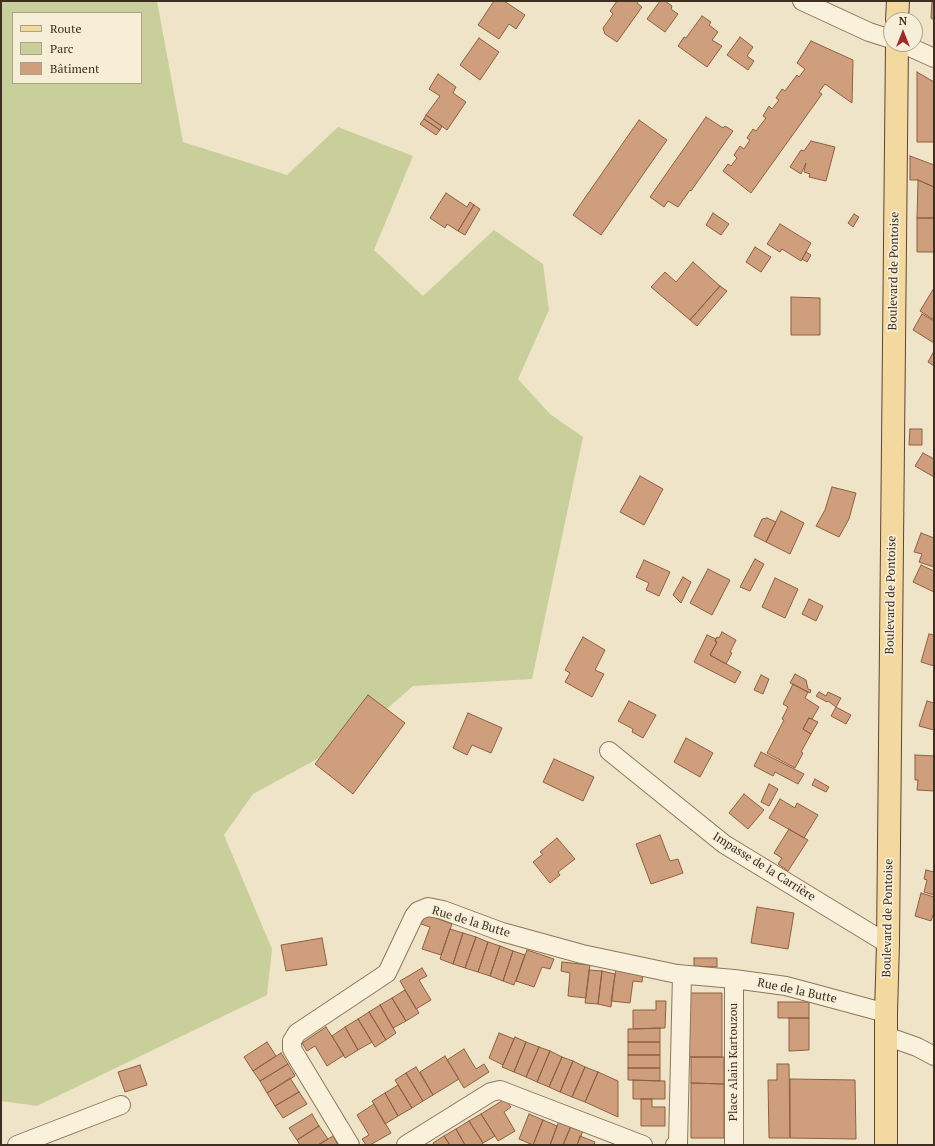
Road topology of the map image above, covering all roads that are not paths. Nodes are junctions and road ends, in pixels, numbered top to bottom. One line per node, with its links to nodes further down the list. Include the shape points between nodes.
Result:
1 (802, 1): 4 (street)
2 (898, 1): 3 (main road)
3 (897, 12)
4 (883, 36)
5 (897, 52): 9 (main road, Boulevard de Pontoise)
6 (921, 52): 7 (street)
7 (934, 58)
8 (609, 751): 9 (street, Impasse de la Carrière, via 724,844)
9 (888, 944): 12 (main road, Boulevard de Pontoise)
10 (682, 975): 11 (street, Rue de la Butte); 17 (street, Rue de la Butte, via 582,954 502,932 443,910 428,907 418,911 387,973 297,1033 292,1041 292,1049); 20 (street, via 678,1144)
11 (734, 979): 12 (street, Rue de la Butte, via 786,986); 21 (street, Place Alain Kartouzou)
12 (886, 1013): 13 (main road, Boulevard de Pontoise)
13 (886, 1036): 14 (street); 22 (main road, Boulevard de Pontoise)
14 (934, 1056)
15 (121, 1105): 16 (street)
16 (18, 1145)
17 (350, 1145)
18 (406, 1145): 19 (street, via 491,1092 500,1090)
19 (643, 1145)
20 (674, 1145)
21 (734, 1145)
22 (886, 1145)

